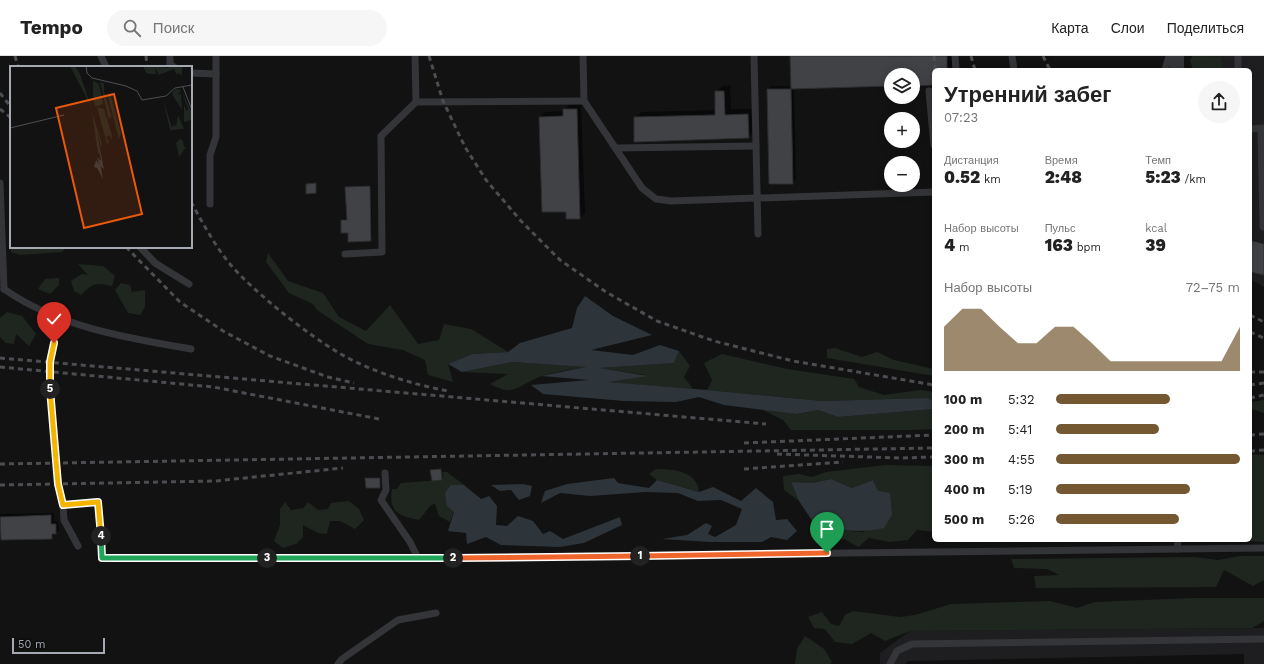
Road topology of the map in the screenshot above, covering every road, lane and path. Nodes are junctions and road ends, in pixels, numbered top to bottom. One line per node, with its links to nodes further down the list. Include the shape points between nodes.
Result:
1 (101, 56): 12 (lane)
2 (170, 56): 13 (lane, via 170,64)
3 (216, 56): 20 (lane)
4 (415, 56): 23 (lane)
5 (583, 56): 22 (lane)
6 (754, 56): 26 (lane)
7 (955, 56): 14 (lane)
8 (1012, 56): 15 (lane)
9 (1169, 56): 16 (lane)
10 (1177, 56): 17 (street)
11 (1238, 56): 18 (lane)
12 (106, 66)
13 (173, 66)
14 (956, 68)
15 (1014, 68)
16 (1166, 68)
17 (1177, 68)
18 (1238, 68)
19 (192, 74): 20 (lane)
20 (216, 74): 31 (lane, via 216,137 210,156)
21 (929, 91): 24 (lane)
22 (584, 101): 23 (lane); 27 (lane)
23 (416, 102): 35 (lane, via 381,136 382,252)
24 (932, 123)
25 (1262, 129): 32 (lane)
26 (756, 146): 27 (lane); 30 (lane)
27 (616, 148): 30 (lane, via 642,188 656,199 671,201)
28 (0, 183): 37 (lane)
29 (932, 192): 30 (lane)
30 (757, 198): 33 (lane)
31 (210, 204)
32 (1264, 227)
33 (758, 234)
34 (141, 248): 36 (lane, via 155,264)
35 (345, 254)
36 (189, 284)
37 (2, 290): 38 (lane)
38 (53, 316): 39 (lane, via 135,339); 41 (path, via 51,411 58,484)
39 (191, 349)
40 (385, 473): 46 (lane, via 386,490 380,500 410,542)
41 (63, 505): 43 (lane, via 64,520); 46 (lane, via 98,502 102,558)
42 (1178, 542): 45 (lane)
43 (78, 546)
44 (1264, 548): 45 (lane)
45 (1178, 549): 46 (lane)
46 (418, 558)
47 (436, 613): 49 (lane, via 398,620)
48 (1264, 639): 50 (lane, via 912,644 897,652)
49 (338, 664)
50 (890, 664)

